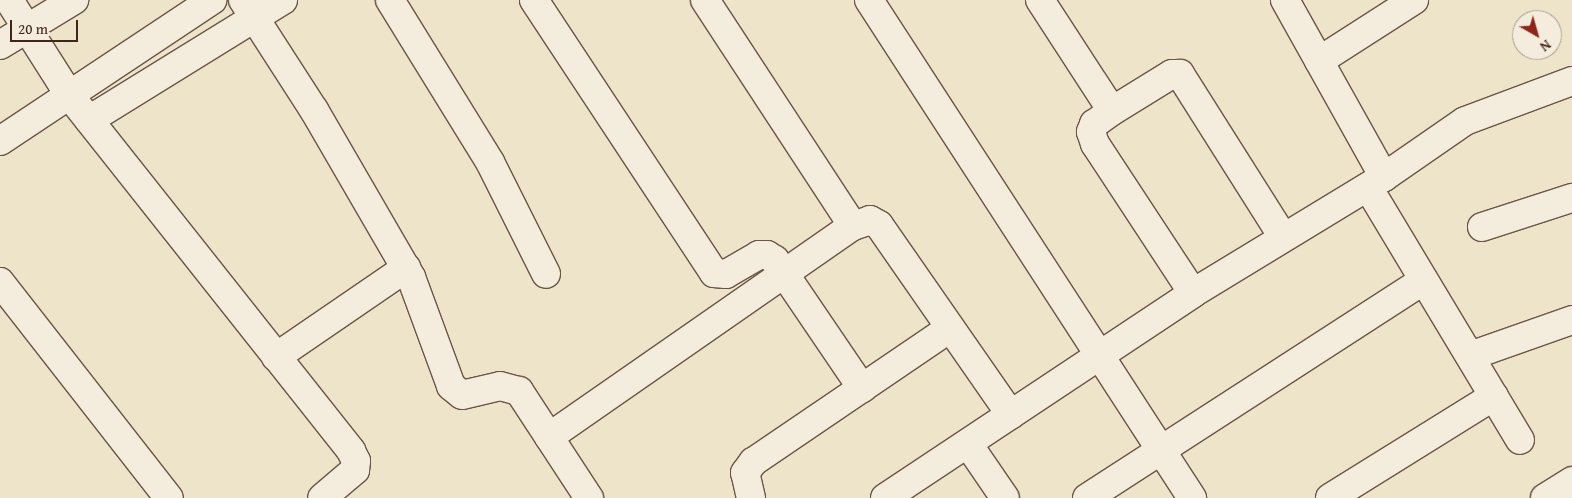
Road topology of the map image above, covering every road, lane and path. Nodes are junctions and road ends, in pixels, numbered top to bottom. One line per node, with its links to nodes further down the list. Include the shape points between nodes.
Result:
1 (9, 0): 13 (street)
2 (74, 0): 13 (street)
3 (212, 0): 17 (street)
4 (283, 0): 12 (street)
5 (390, 0): 28 (street, via 490,162)
6 (534, 0): 27 (street, via 714,273 726,274 759,255 767,255)
7 (705, 0): 23 (street)
8 (869, 0): 34 (street)
9 (1040, 0): 18 (street)
10 (1285, 0): 15 (street)
11 (1414, 0): 15 (street)
12 (249, 9): 19 (street); 26 (street, via 314,110)
13 (26, 29): 14 (street); 17 (street)
14 (0, 45)
15 (1319, 61): 21 (street)
16 (1571, 84): 21 (street, via 1465,121)
17 (70, 96): 19 (street); 20 (street)
18 (1112, 111): 25 (street, via 1172,74 1180,74); 31 (street, via 1094,124 1091,132 1096,144)
19 (89, 120): 36 (street)
20 (0, 142)
21 (1376, 182): 25 (street); 29 (street)
22 (1572, 198): 24 (street)
23 (853, 226): 27 (street); 33 (street, via 870,220 879,225)
24 (1482, 227)
25 (1283, 237): 31 (street)
26 (406, 268): 36 (street); 40 (street, via 456,392 470,394 511,386 527,401)
27 (785, 273): 37 (street); 40 (street)
28 (546, 274)
29 (1424, 280): 35 (street); 43 (street)
30 (0, 282): 45 (street)
31 (1193, 293): 34 (street)
32 (1572, 320): 35 (street)
33 (950, 328): 37 (street); 39 (street)
34 (1100, 354): 39 (street); 43 (street)
35 (1470, 356): 38 (street)
36 (276, 357): 46 (street, via 356,461 351,476)
37 (862, 388): 48 (street, via 753,462 745,473)
38 (1494, 396): 41 (street); 53 (street)
39 (1011, 415): 42 (street)
40 (549, 438): 47 (street)
41 (1520, 440)
42 (968, 444): 49 (street); 50 (street)
43 (1161, 449): 51 (street); 52 (street)
44 (1572, 481): 54 (street)
45 (169, 498)
46 (322, 498)
47 (590, 498)
48 (751, 498)
49 (885, 498)
50 (1005, 498)
51 (1086, 498)
52 (1192, 498)
53 (1330, 498)
54 (1545, 498)

